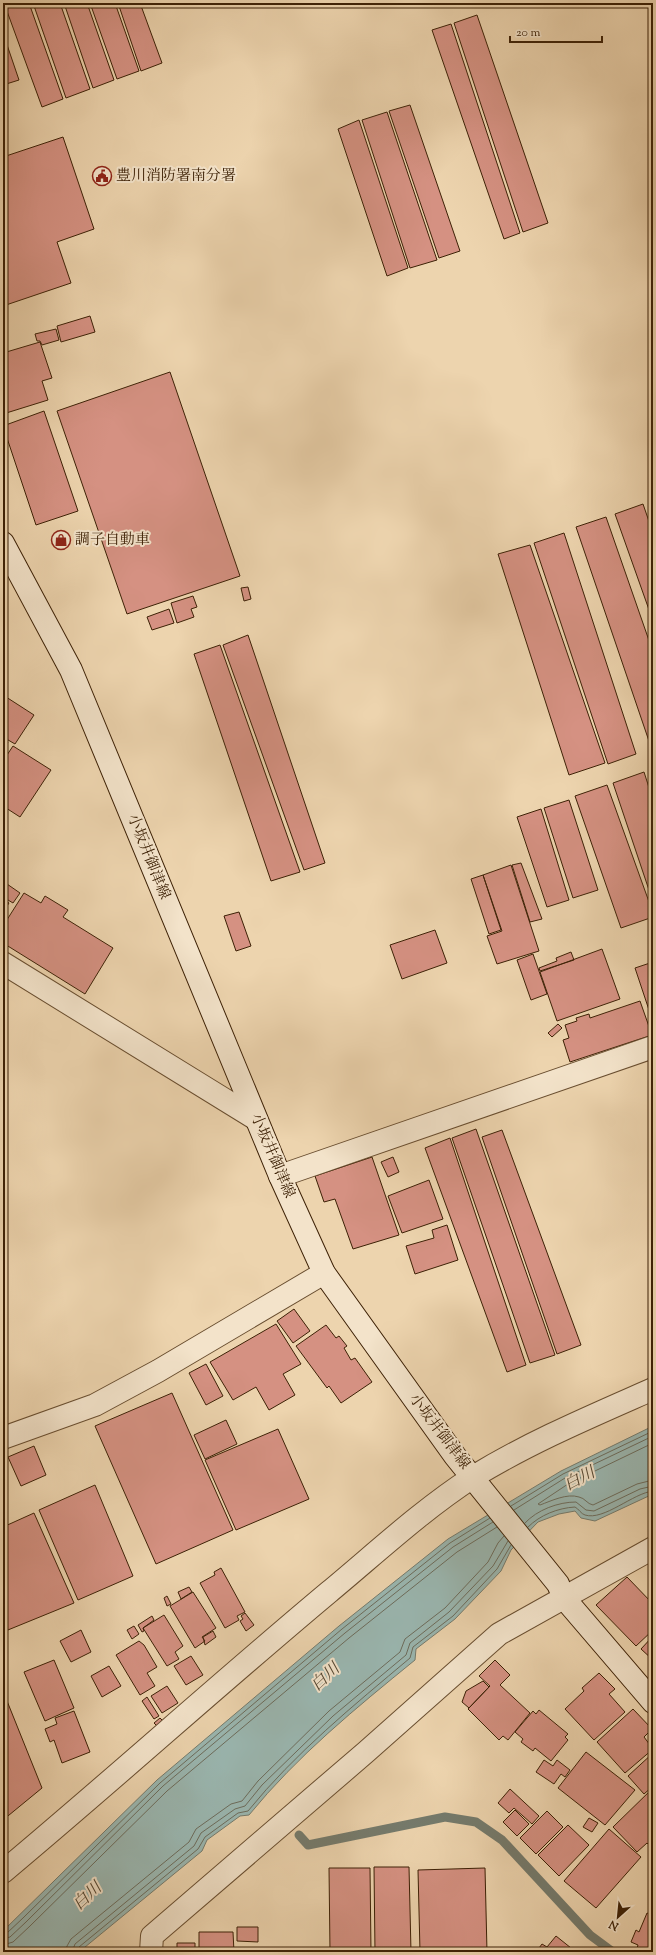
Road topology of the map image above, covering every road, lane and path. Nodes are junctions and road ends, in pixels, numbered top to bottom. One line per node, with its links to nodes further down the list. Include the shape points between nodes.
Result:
1 (3, 543): 4 (street, 小坂井御津線, via 71,670)
2 (3, 963): 4 (street)
3 (653, 1047): 5 (street)
4 (256, 1119): 5 (street, 小坂井御津線)
5 (280, 1176): 6 (street, 小坂井御津線)
6 (324, 1273): 8 (street, via 158,1371 95,1405); 9 (street, 小坂井御津線, via 455,1456)
7 (653, 1389): 9 (street, via 534,1442)
8 (3, 1438)
9 (478, 1484): 11 (street, 小坂井御津線); 13 (street, via 440,1500 276,1636)
10 (653, 1548): 11 (street)
11 (561, 1591): 12 (street, 小坂井御津線); 14 (street, via 499,1634 152,1936)
12 (653, 1702)
13 (3, 1872)
14 (152, 1952)

